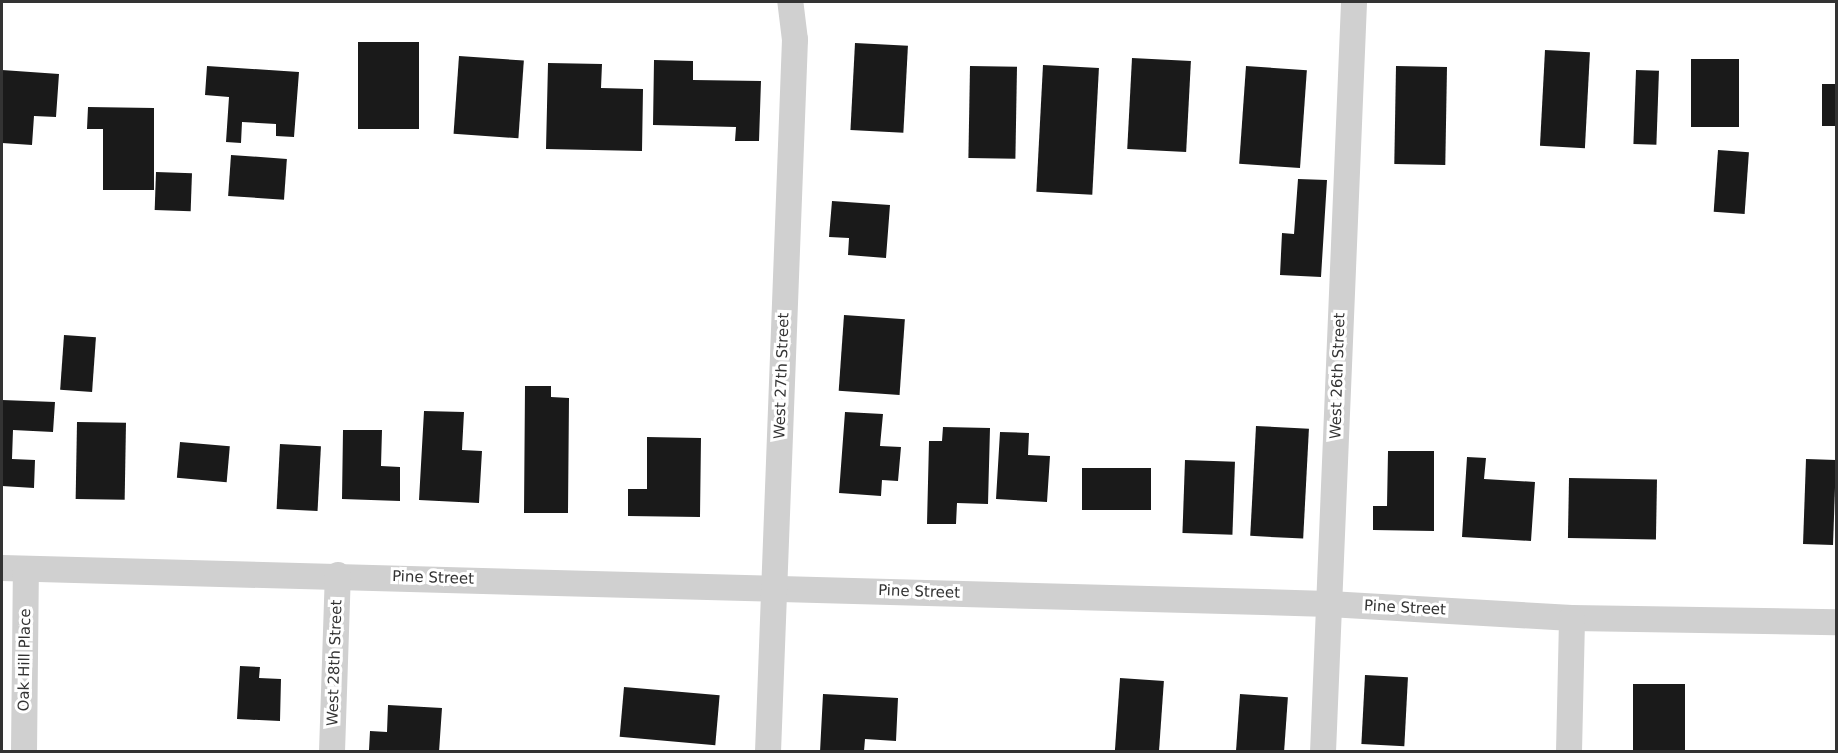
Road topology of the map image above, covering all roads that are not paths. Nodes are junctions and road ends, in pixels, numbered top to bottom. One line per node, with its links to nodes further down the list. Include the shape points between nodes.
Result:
1 (790, 2): 5 (street, West 27th Street, via 795,40)
2 (1354, 2): 6 (street, West 26th Street)
3 (14, 569): 4 (street, Pine Street); 9 (street, Oak Hill Place)
4 (338, 575): 5 (street, Pine Street); 10 (street, West 28th Street)
5 (773, 588): 6 (street, Pine Street); 11 (street, West 27th Street)
6 (1329, 604): 7 (street, Pine Street); 12 (street, West 26th Street)
7 (1572, 618): 8 (street, Pine Street); 13 (street)
8 (1836, 622)
9 (24, 752)
10 (332, 752)
11 (768, 752)
12 (1323, 752)
13 (1569, 752)

